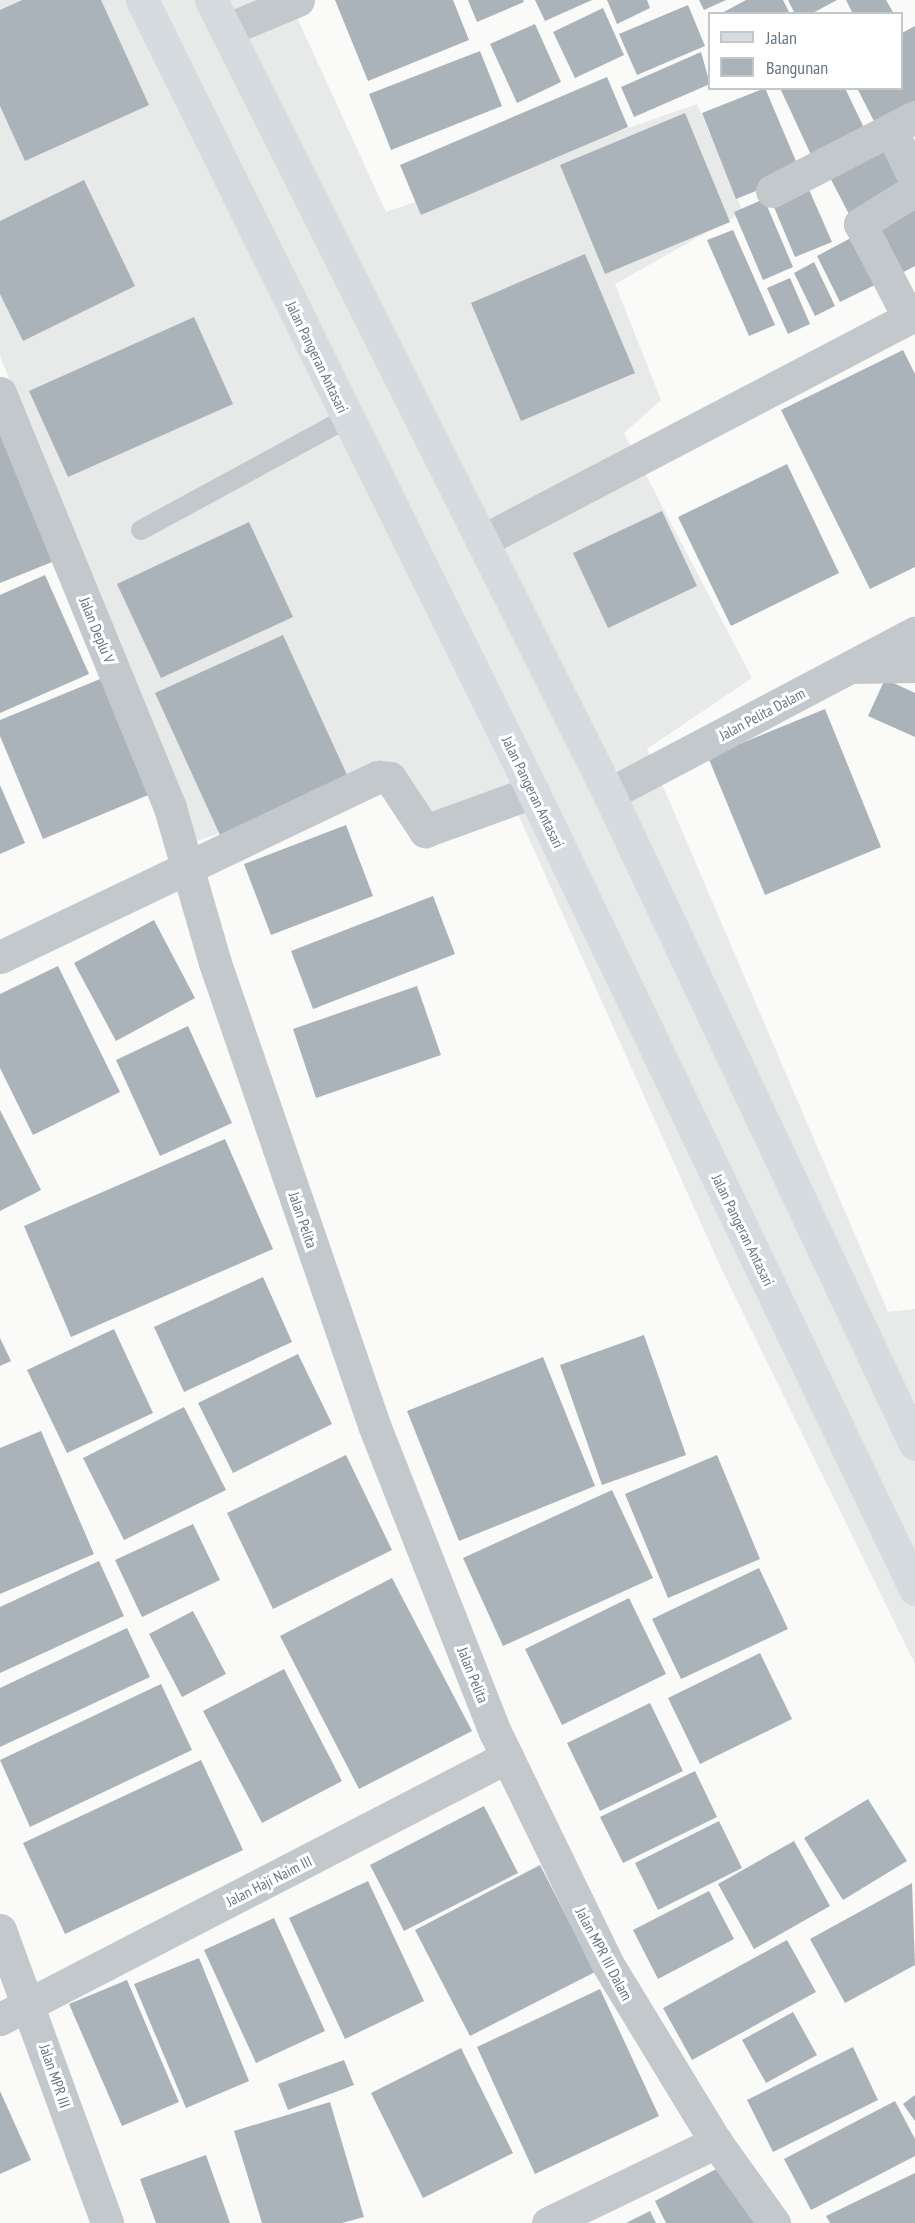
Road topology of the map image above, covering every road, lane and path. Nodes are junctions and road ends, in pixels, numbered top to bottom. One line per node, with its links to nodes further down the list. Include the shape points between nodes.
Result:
1 (142, 0): 10 (main road, Jalan Pangeran Antasari)
2 (211, 0): 4 (main road)
3 (298, 0): 4 (street)
4 (226, 30): 12 (main road)
5 (903, 124): 6 (street); 8 (street)
6 (915, 180)
7 (915, 190): 12 (street, via 860,224 909,318)
8 (772, 192)
9 (0, 393): 18 (street, Jalan Deplu V, via 170,808)
10 (347, 418): 11 (lane); 16 (main road, Jalan Pangeran Antasari)
11 (141, 530)
12 (482, 541): 17 (main road)
13 (915, 633): 15 (street, Jalan Pelita Dalam)
14 (915, 666): 15 (street)
15 (850, 667): 17 (street, Jalan Pelita Dalam)
16 (533, 792): 18 (street, via 425,831 390,778 378,777); 21 (main road, Jalan Pangeran Antasari)
17 (609, 794): 20 (main road)
18 (187, 870): 19 (street); 22 (street, Jalan Pelita, via 214,963 374,1425)
19 (0, 957)
20 (915, 1444)
21 (915, 1588)
22 (507, 1757): 24 (street, Jalan Haji Naim III); 26 (street, Jalan MPR III Dalam, via 607,1963)
23 (0, 1930): 24 (street, Jalan MPR III)
24 (30, 2005): 25 (street, Jalan Haji Naim III); 27 (street, Jalan MPR III)
25 (0, 2019)
26 (716, 2142): 28 (street); 29 (street, Jalan MPR III Dalam)
27 (107, 2223)
28 (548, 2223)
29 (774, 2223)

